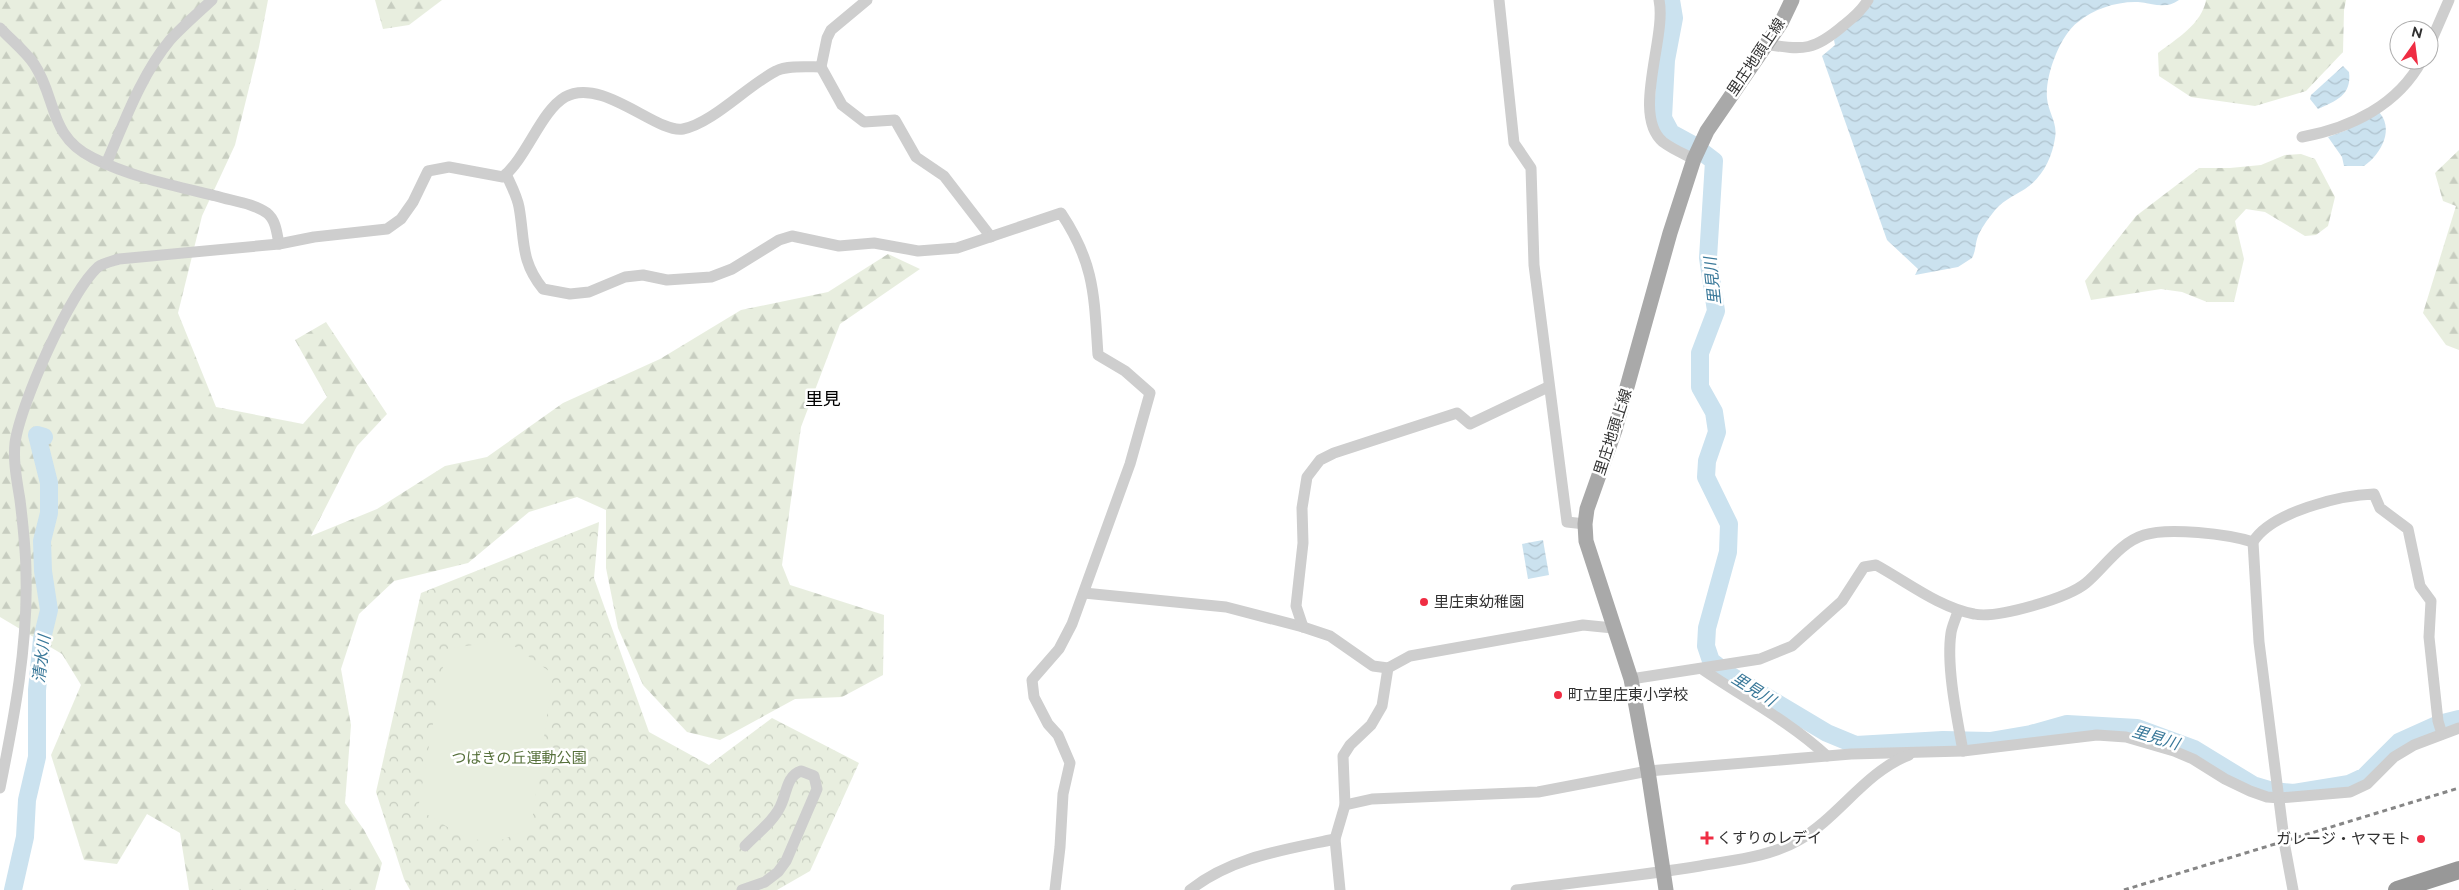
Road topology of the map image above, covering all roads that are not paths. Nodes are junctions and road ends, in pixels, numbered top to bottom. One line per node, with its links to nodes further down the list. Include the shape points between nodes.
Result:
1 (212, 0): 15 (street, via 170,41 134,101)
2 (867, 0): 11 (street, via 831,30)
3 (1499, 0): 19 (street, via 1514,143 1531,168 1534,265)
4 (1659, 0): 14 (street, via 1661,23 1649,100 1652,118 1664,143)
5 (1792, 0): 10 (main road, 里庄地頭上線)
6 (1868, 0): 10 (street, via 1853,18 1817,45 1792,49)
7 (2449, 0): 8 (street)
8 (2439, 23)
9 (0, 28): 15 (street, via 34,64 56,122 71,143)
10 (1766, 44): 14 (main road, 里庄地頭上線)
11 (821, 66): 16 (street, via 778,69 697,124 681,129 662,124 621,102 575,93 555,105 515,166); 17 (street, via 842,105 864,122 895,120 916,157 944,176)
12 (2417, 70): 13 (street, via 2396,96 2374,111 2322,134)
13 (2302, 137)
14 (1696, 152): 20 (main road, 里庄地頭上線, via 1670,233 1616,430 1587,509)
15 (106, 164): 18 (street, via 252,206 268,214 274,222)
16 (506, 174): 17 (street, via 519,205 524,256 531,275 542,289 570,294 589,292 626,277 643,275 667,280 711,277 732,270 779,240 792,236 839,246 874,243 918,251 958,248); 18 (street, via 494,177 449,167 428,171 401,219 387,229)
17 (991, 237): 22 (street, via 1061,213 1084,254 1092,279 1098,356 1125,371 1150,393 1130,464)
18 (279, 244): 35 (street, via 119,259 99,266 56,334 25,402 16,441 14,458 26,578 22,658)
19 (1548, 387): 20 (street, via 1567,522); 24 (street, via 1470,424 1457,413 1320,460 1307,477 1302,508 1303,543 1296,606)
20 (1585, 524): 25 (main road, 里庄地頭上線, via 1586,541)
21 (2253, 542): 23 (street, via 2166,531 2144,535 2125,543 2085,584 2063,595 1992,615); 30 (street, via 2259,532 2295,512 2350,495 2374,494 2380,508 2408,530 2420,586 2431,601 2429,637); 36 (street, via 2259,642)
22 (1084, 592): 24 (street, via 1226,607); 43 (street, via 1065,640 1032,680 1034,697 1048,724 1058,735 1070,763 1063,794)
23 (1958, 611): 27 (street, via 1876,565 1864,567 1842,601 1792,646 1760,659); 31 (street, via 1950,648)
24 (1303, 627): 26 (street, via 1330,636 1373,666)
25 (1613, 628): 26 (street, via 1588,625 1564,628 1410,656); 28 (main road, 里庄地頭上線)
26 (1388, 668): 37 (street, via 1382,706 1371,725 1343,756)
27 (1705, 668): 28 (street); 33 (street, via 1784,720)
28 (1631, 680): 34 (main road, 里庄地頭上線)
29 (2459, 728): 30 (street)
30 (2442, 734): 36 (street, via 2394,757 2367,784 2350,792)
31 (1963, 751): 32 (street); 36 (street, via 2079,736 2126,737 2193,759 2250,791)
32 (1915, 752): 33 (street); 41 (street, via 1876,773 1827,821 1797,841 1751,857)
33 (1827, 756): 34 (street)
34 (1648, 771): 37 (street, via 1538,792 1372,799); 41 (main road, 里庄地頭上線)
35 (0, 788)
36 (2280, 798): 48 (street)
37 (1345, 805): 38 (street)
38 (1335, 839): 44 (street, via 1229,865 1207,876); 45 (street)
39 (745, 846): 42 (street, via 780,809 795,773 801,771 814,776 817,789 786,861 765,882)
40 (2459, 870): 49 (highway)
41 (1663, 872): 46 (street); 47 (main road, 里庄地頭上線)
42 (742, 890)
43 (1055, 890)
44 (1190, 890)
45 (1340, 890)
46 (1516, 890)
47 (1666, 890)
48 (2293, 890)
49 (2397, 890)

